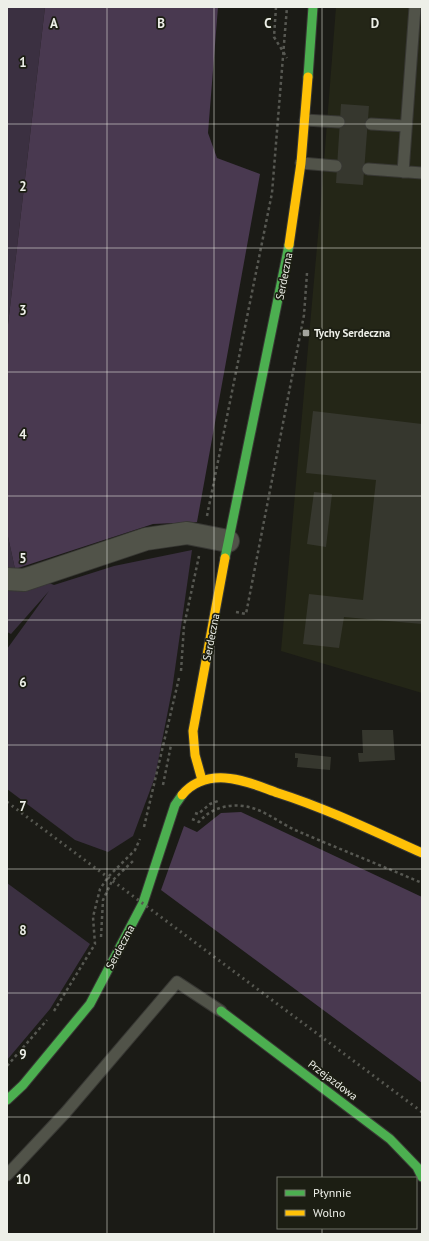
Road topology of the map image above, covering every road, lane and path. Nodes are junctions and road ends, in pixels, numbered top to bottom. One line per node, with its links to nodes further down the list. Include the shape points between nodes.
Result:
1 (287, 7): 13 (path, via 272,193)
2 (313, 7): 4 (street, Serdeczna)
3 (415, 7): 7 (lane)
4 (305, 120): 5 (lane); 8 (street, Serdeczna)
5 (339, 122)
6 (371, 124): 7 (lane)
7 (406, 126): 11 (lane)
8 (301, 163): 9 (lane); 14 (street, Serdeczna, via 285,272)
9 (336, 166)
10 (368, 169): 11 (lane)
11 (403, 172): 12 (lane)
12 (422, 173)
13 (203, 536): 14 (street); 15 (street, via 187,533 146,539 24,580); 19 (path, via 184,626 181,672)
14 (228, 541): 16 (street, Serdeczna, via 193,731 195,755)
15 (7, 579)
16 (202, 780): 18 (street, Serdeczna, via 189,787); 21 (street, Serdeczna, via 225,778 250,783 309,804)
17 (224, 799): 18 (path, via 210,804 198,814)
18 (174, 808): 22 (path, via 199,822 212,811 223,807 243,806 265,813 294,829); 25 (street, Serdeczna, via 143,904 90,1004)
19 (143, 830)
20 (141, 837): 24 (path, via 135,850 108,877 100,889 93,917 95,944 55,1011)
21 (422, 853)
22 (422, 883)
23 (221, 1011): 26 (lane, via 177,982 66,1112); 27 (street, Przejazdowa, via 390,1139 417,1167)
24 (7, 1066)
25 (7, 1100)
26 (7, 1175)
27 (422, 1178)

